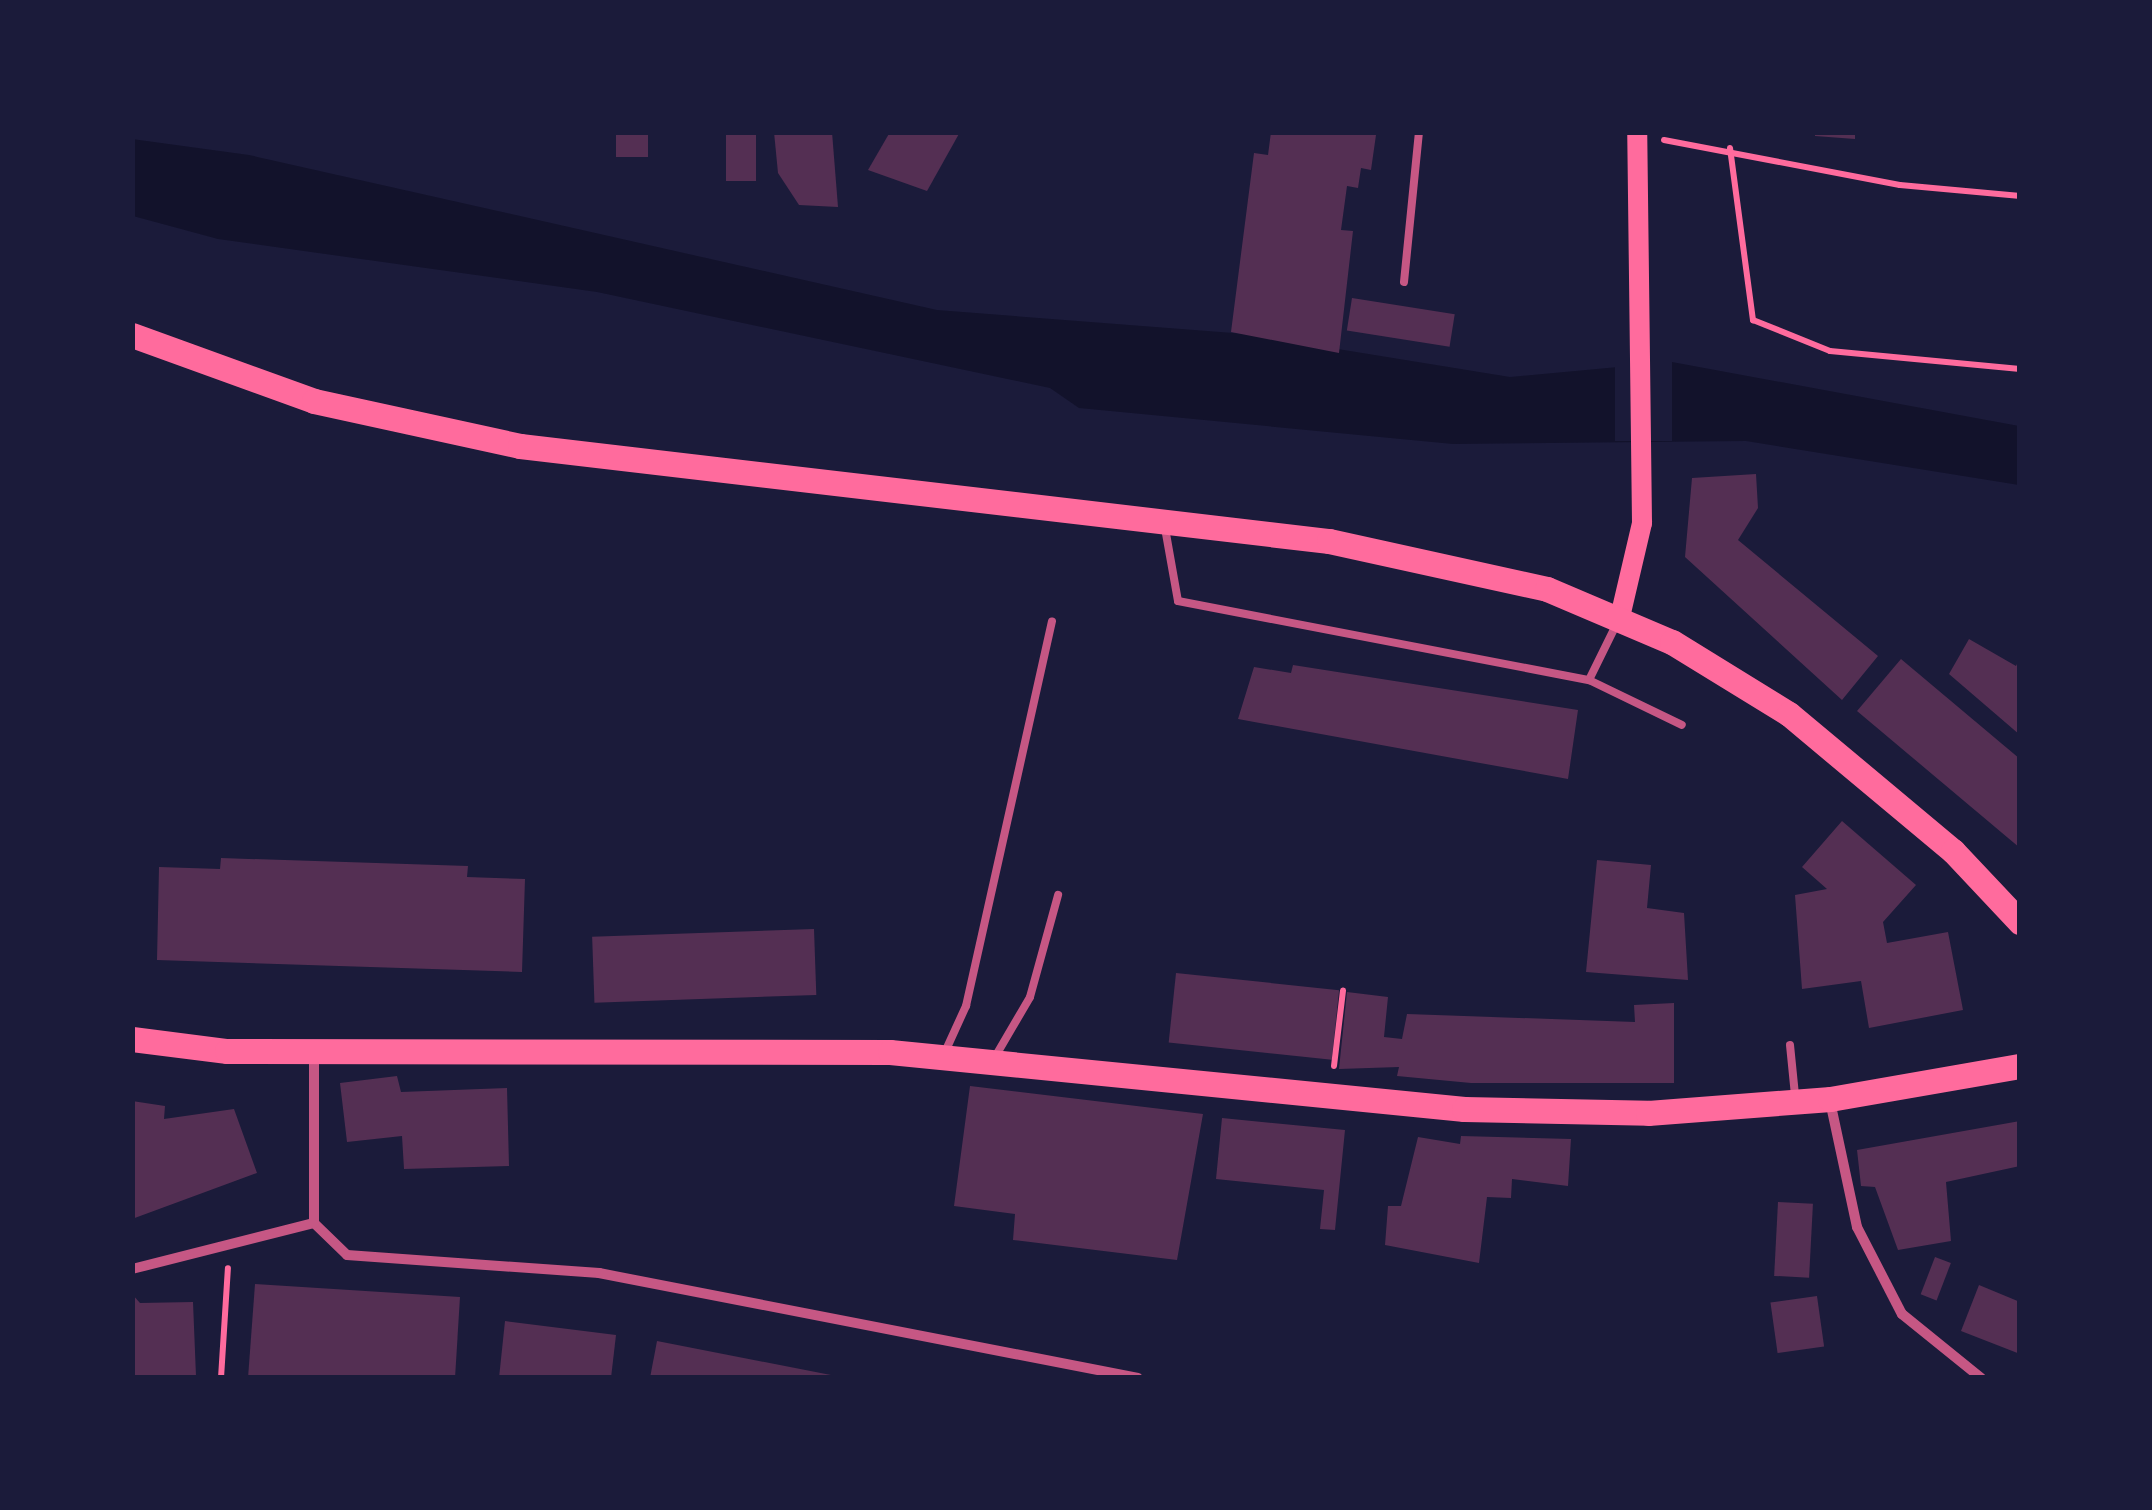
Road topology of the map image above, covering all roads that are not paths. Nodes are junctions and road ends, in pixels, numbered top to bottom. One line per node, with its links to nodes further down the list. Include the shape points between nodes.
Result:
1 (1418, 132): 3 (lane)
2 (1637, 136): 6 (main road, via 1643,505)
3 (1404, 282)
4 (132, 335): 5 (main road, via 314,400 520,446)
5 (1164, 524): 6 (main road, via 1416,555); 8 (lane, via 1178,601)
6 (1620, 618): 8 (lane); 10 (main road, via 1789,714)
7 (1052, 622): 17 (lane, via 966,1006)
8 (1588, 680): 9 (lane)
9 (1682, 725)
10 (1953, 851): 11 (main road); 13 (main road)
11 (2020, 894)
12 (1058, 895): 18 (lane, via 1030,998)
13 (2020, 922)
14 (132, 1039): 16 (main road)
15 (1790, 1044): 21 (lane)
16 (314, 1051): 17 (main road); 22 (street)
17 (943, 1056): 18 (main road)
18 (992, 1061): 21 (main road, via 1464,1108 1664,1112)
19 (2020, 1066): 20 (main road)
20 (1830, 1099): 21 (main road); 25 (street, via 1857,1227 1902,1314)
21 (1796, 1103)
22 (314, 1223): 23 (street); 24 (street, via 348,1255 598,1273)
23 (132, 1268)
24 (1138, 1378)
25 (1981, 1378)

